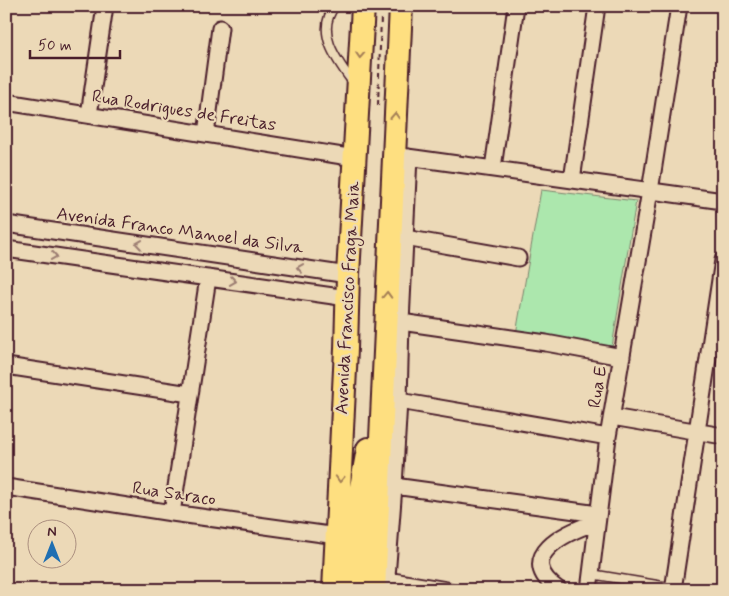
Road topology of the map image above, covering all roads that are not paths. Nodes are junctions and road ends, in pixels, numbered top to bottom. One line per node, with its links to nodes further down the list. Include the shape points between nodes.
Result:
1 (105, 6): 11 (street)
2 (335, 6): 9 (lane, via 328,20 328,41 334,56)
3 (363, 6): 9 (main road, Avenida Francisco Fraga Maia, one-way to 9)
4 (401, 6): 13 (main road, one-way to 4)
5 (516, 6): 15 (street)
6 (597, 6): 16 (street)
7 (679, 6): 17 (street, Rua E)
8 (220, 28): 12 (street)
9 (358, 90): 14 (main road, Avenida Francisco Fraga Maia)
10 (6, 102): 11 (street, Rua Rodrigues de Freitas)
11 (89, 115): 12 (street, Rua Rodrigues de Freitas)
12 (206, 134): 14 (street, Rua Rodrigues de Freitas)
13 (401, 156): 15 (street); 20 (street); 30 (main road, one-way to 13)
14 (355, 158): 24 (main road, Avenida Francisco Fraga Maia)
15 (493, 168): 16 (street)
16 (572, 180): 17 (street)
17 (650, 191): 18 (street); 29 (street, Rua E)
18 (723, 201)
19 (6, 224): 24 (street, Avenida Franco Manoel da Silva, one-way to 19)
20 (405, 238): 22 (street); 27 (street)
21 (6, 248): 25 (street, one-way to 25)
22 (518, 258)
23 (723, 260): 35 (street)
24 (348, 275): 26 (main road, Avenida Francisco Fraga Maia)
25 (208, 278): 26 (street, one-way to 26); 32 (street)
26 (347, 298): 28 (main road, Avenida Francisco Fraga Maia)
27 (400, 322): 29 (street); 33 (street)
28 (346, 350): 40 (main road); 43 (main road, Avenida Francisco Fraga Maia, one-way to 43)
29 (622, 357): 34 (street, Rua E)
30 (384, 362): 40 (main road); 45 (main road)
31 (6, 366): 32 (street)
32 (190, 394): 41 (street)
33 (399, 401): 37 (street); 38 (street)
34 (612, 417): 35 (street); 37 (street, Rua E)
35 (698, 432): 36 (street); 46 (street)
36 (723, 436)
37 (608, 437): 42 (street, Rua E)
38 (394, 486): 42 (street); 45 (street)
39 (6, 487): 41 (street, Rua Saraco)
40 (358, 511): 48 (main road)
41 (172, 513): 43 (street, Rua Saraco)
42 (598, 518): 44 (street, Rua E); 50 (street, via 550,544 543,555 543,575)
43 (337, 536): 47 (main road, Avenida Francisco Fraga Maia)
44 (591, 574): 46 (lane); 51 (street, Rua E)
45 (382, 586): 49 (street)
46 (678, 589)
47 (334, 590)
48 (354, 590)
49 (447, 590)
50 (559, 590)
51 (589, 590)

